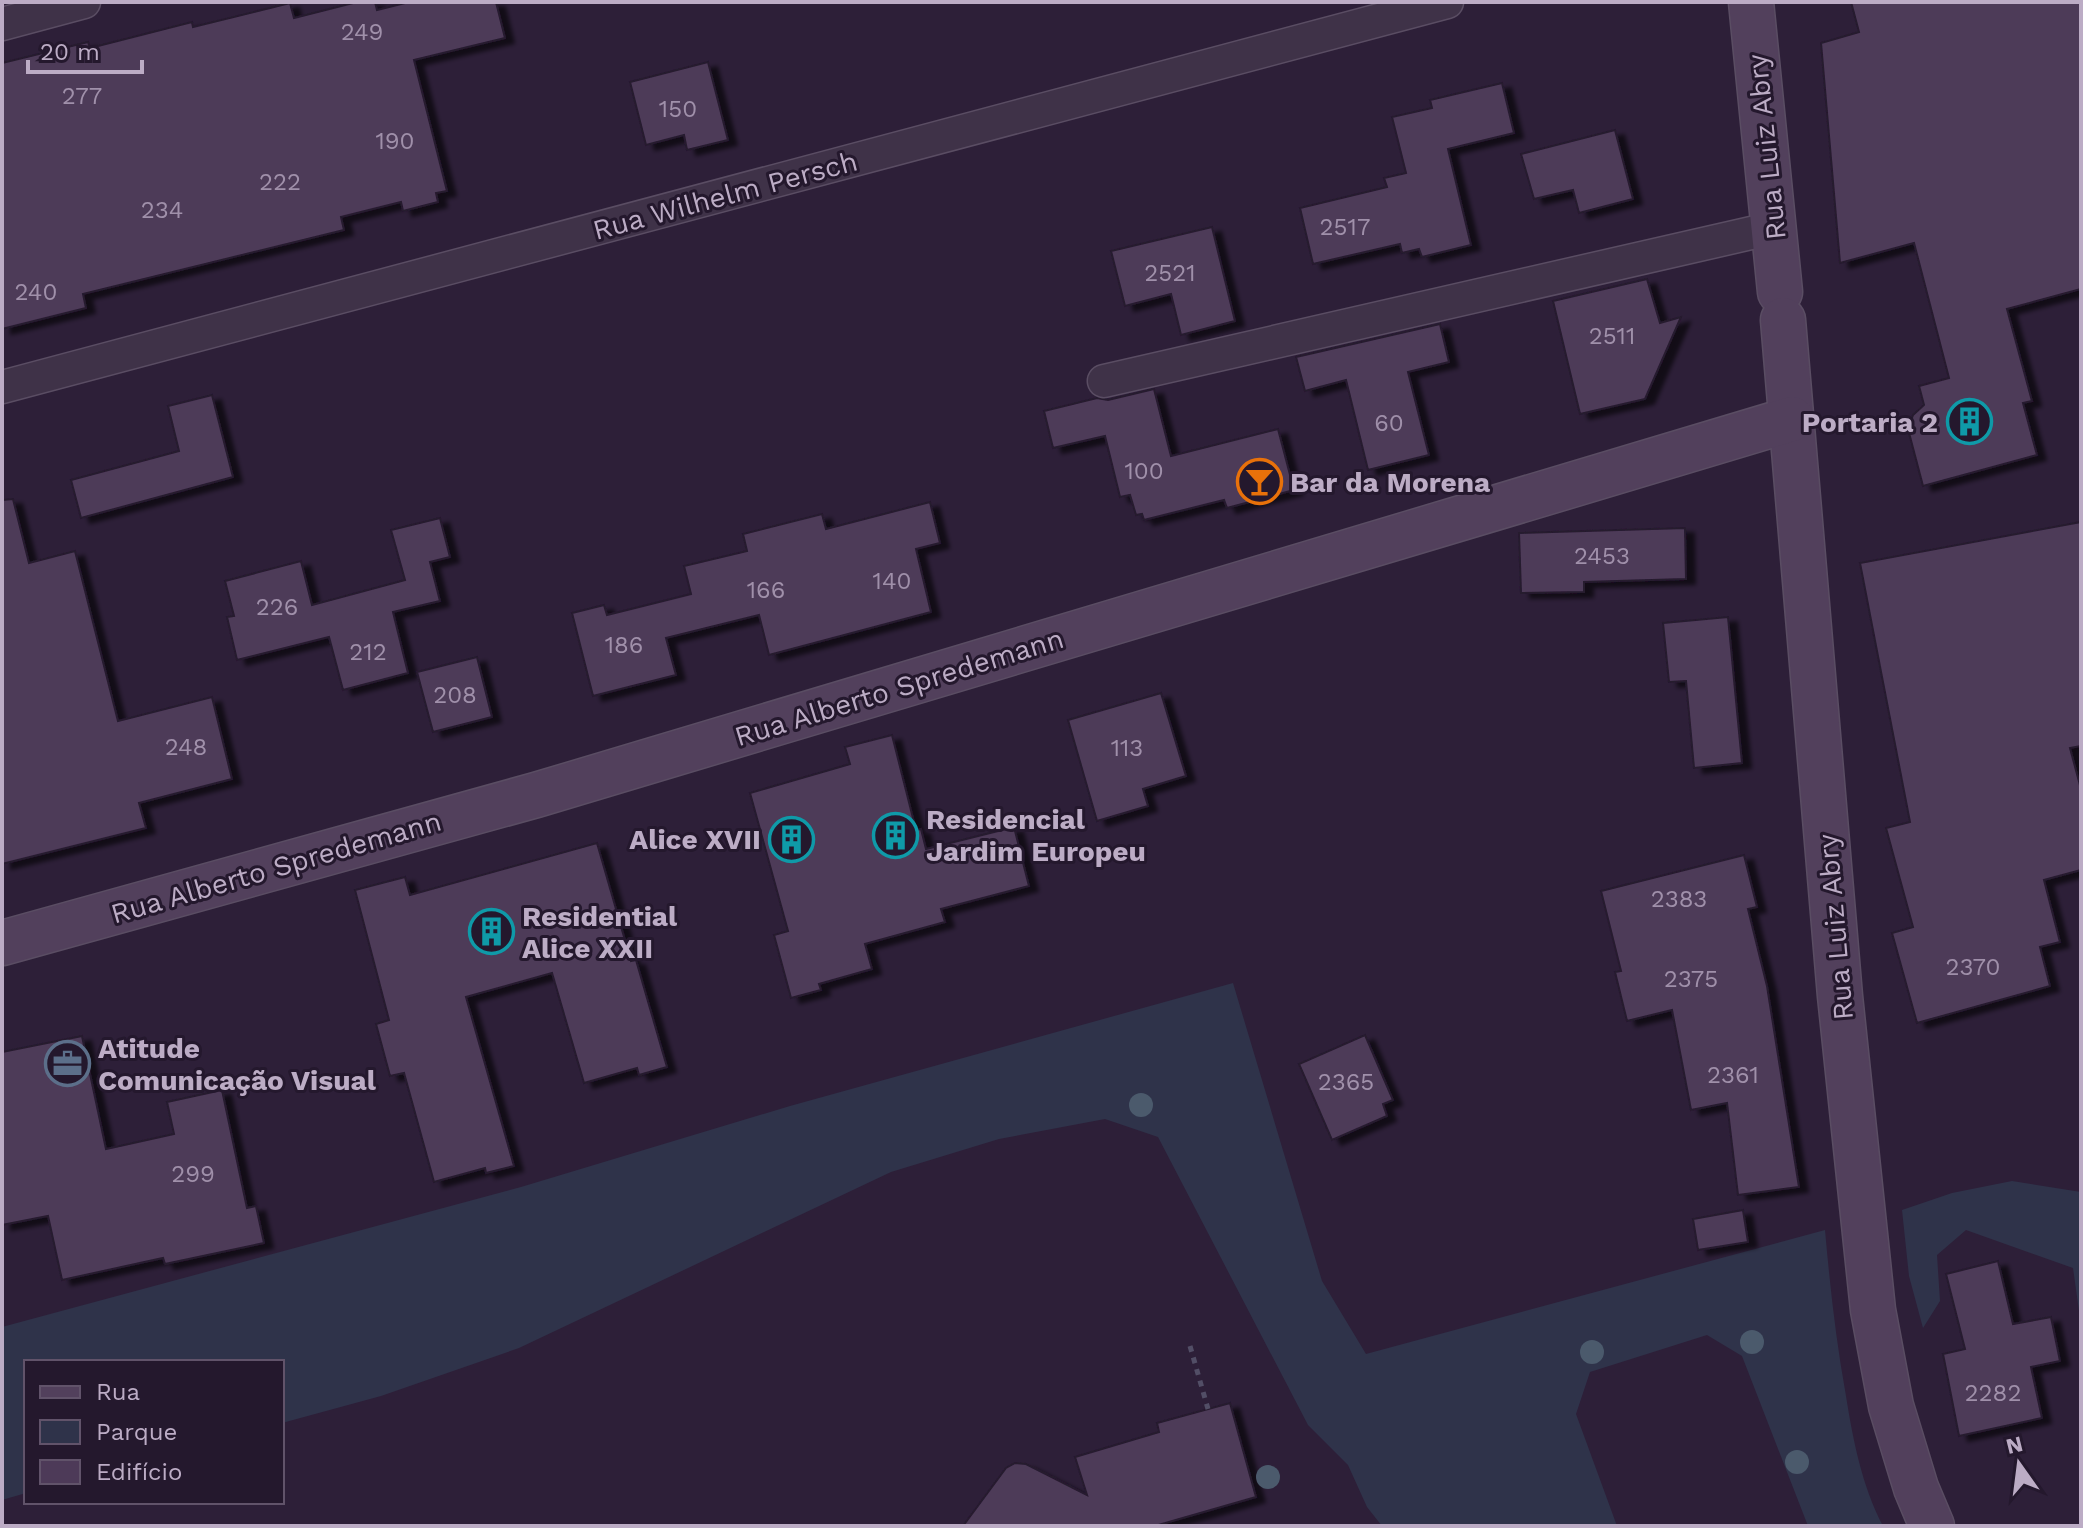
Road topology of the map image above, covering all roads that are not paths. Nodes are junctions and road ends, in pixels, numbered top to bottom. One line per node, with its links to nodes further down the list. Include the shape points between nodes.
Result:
1 (84, 2): 4 (street)
2 (1447, 2): 7 (street, Rua Wilhelm Persch)
3 (1751, 2): 5 (street, Rua Luiz Abry)
4 (2, 24)
5 (1773, 228): 6 (street); 8 (street, Rua Luiz Abry)
6 (1104, 381)
7 (2, 387)
8 (1792, 419): 9 (street, Rua Alberto Spredemann, via 536,795); 10 (street, Rua Luiz Abry, via 1840,996 1873,1310 1891,1406)
9 (2, 943)
10 (1932, 1526)

